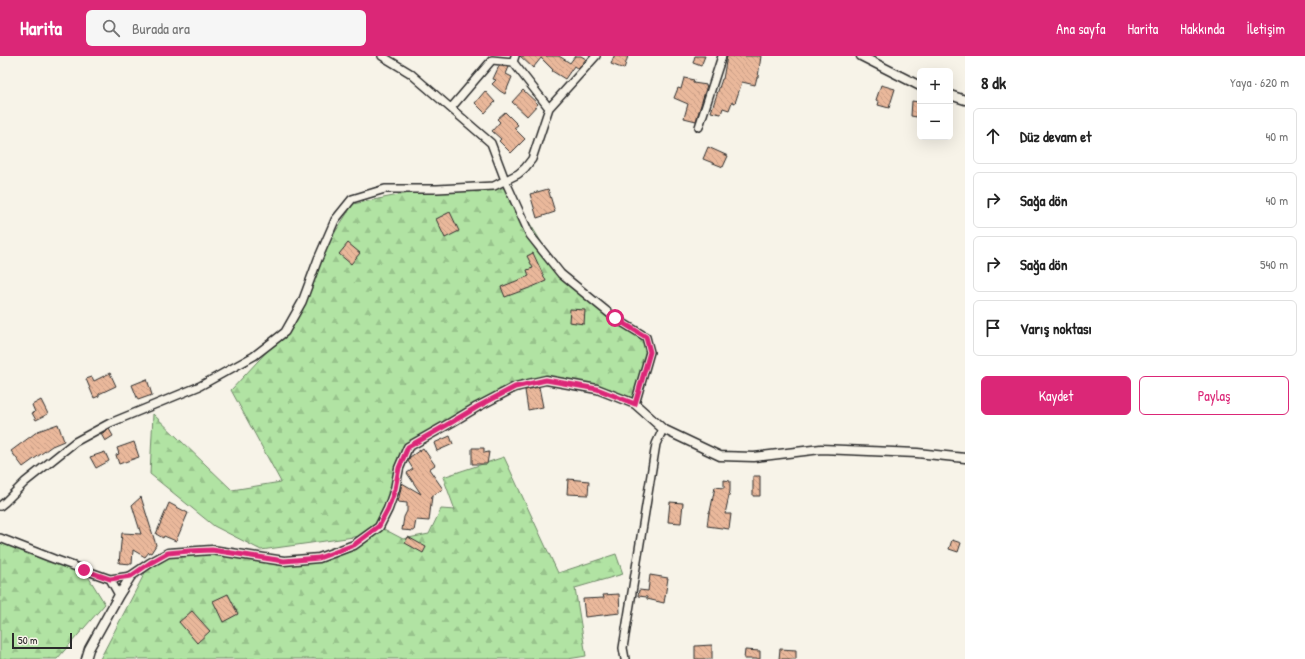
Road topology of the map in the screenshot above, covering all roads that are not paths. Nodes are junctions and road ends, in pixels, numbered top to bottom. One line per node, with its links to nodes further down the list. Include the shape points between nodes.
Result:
1 (382, 56): 9 (street, via 410,73)
2 (596, 56): 10 (street)
3 (722, 56): 11 (street)
4 (861, 56): 6 (street)
5 (514, 59): 9 (street, via 492,60); 10 (street)
6 (917, 84)
7 (953, 96): 8 (street)
8 (965, 100)
9 (451, 108): 12 (street, via 491,143)
10 (549, 108): 12 (street, via 532,159 518,174)
11 (699, 127)
12 (505, 180): 13 (street, via 530,235 561,274 615,318 646,337 650,352); 16 (street, via 494,186 385,189 352,199 335,220 302,302 285,332 254,356 200,386 110,423 75,442 25,482)
13 (635, 404): 14 (street); 18 (street, via 597,389 546,380 515,387 408,447 399,468 388,509 379,526 354,545 319,558 284,561 212,550 168,553)
14 (662, 429): 15 (street, via 720,456 754,457 820,449 917,453); 22 (street, via 656,444 623,648)
15 (965, 458)
16 (0, 506)
17 (0, 538): 19 (street)
18 (131, 576): 19 (street); 20 (street)
19 (110, 579): 20 (street)
20 (119, 595): 21 (street)
21 (86, 659)
22 (625, 659)

